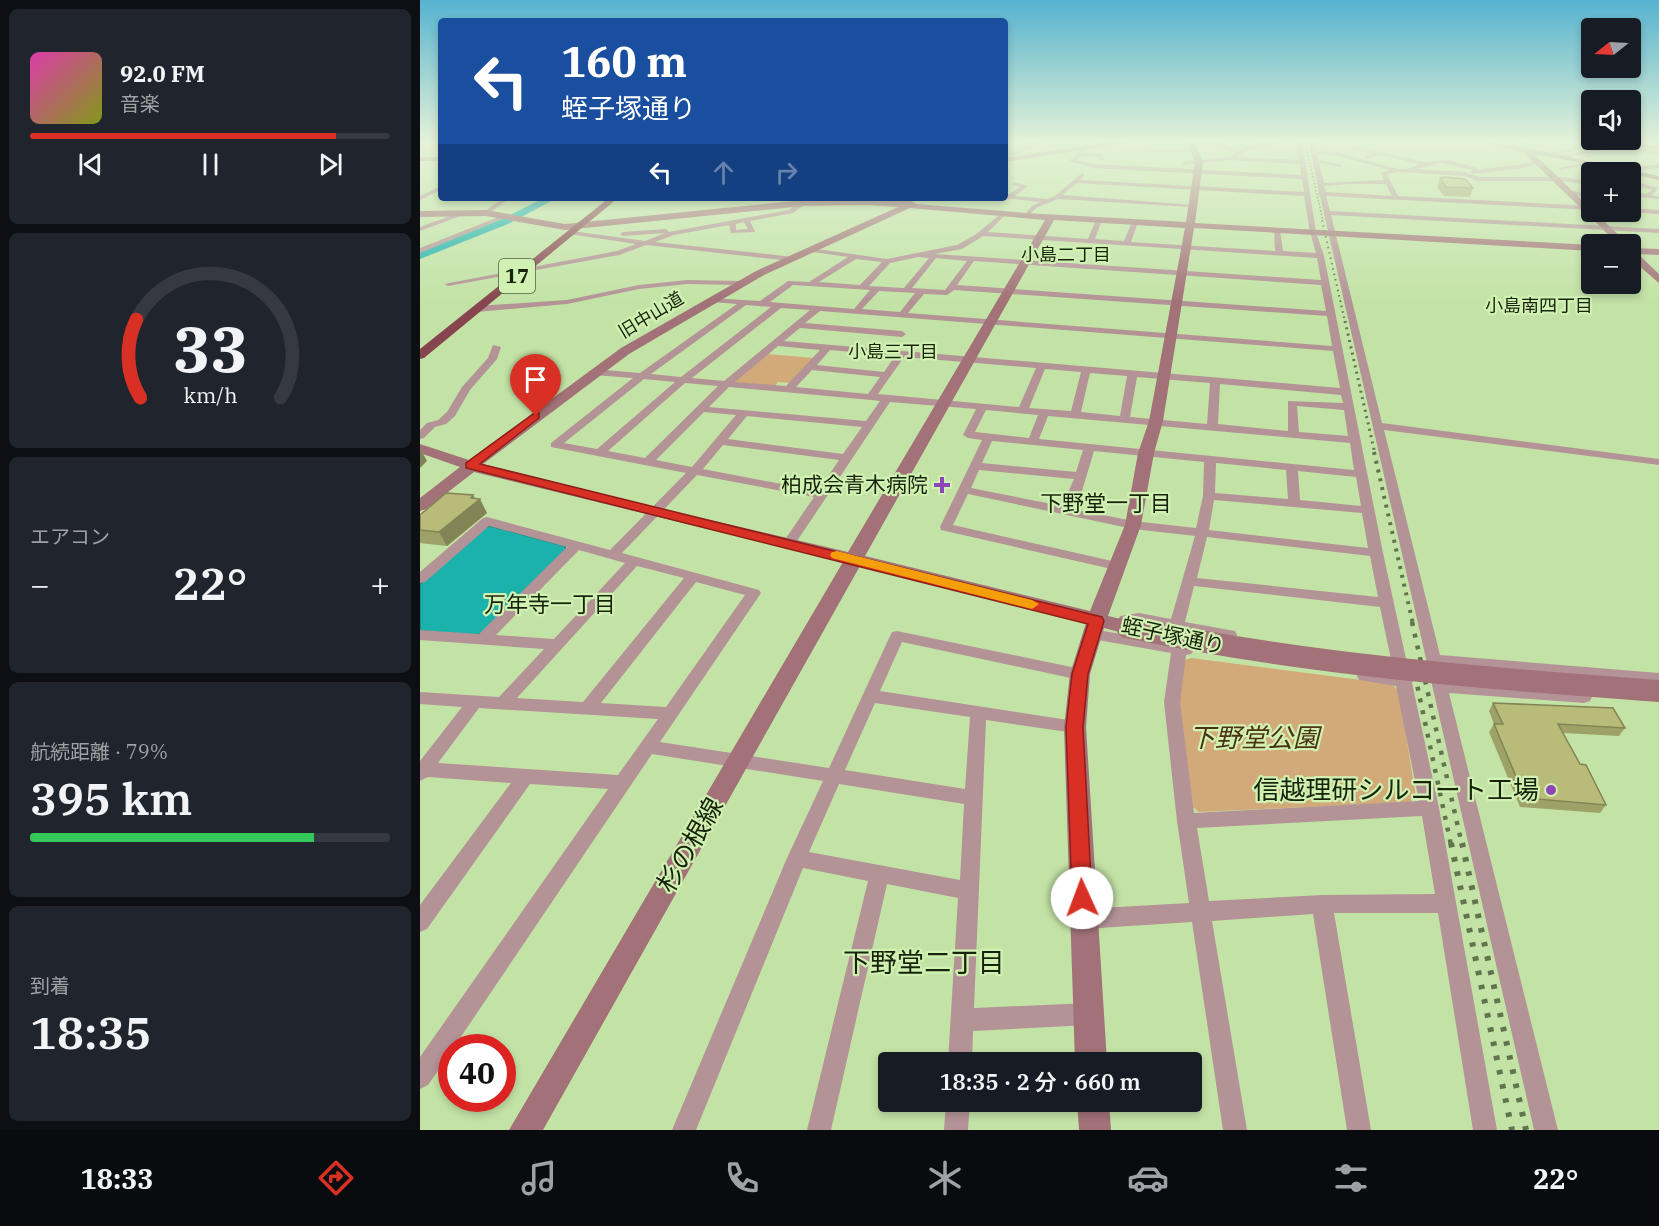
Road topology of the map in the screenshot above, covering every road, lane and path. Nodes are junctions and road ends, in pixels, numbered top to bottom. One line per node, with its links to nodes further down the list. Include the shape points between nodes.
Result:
1 (1307, 194): 48 (street)
2 (1322, 194): 30 (street)
3 (1060, 195): 12 (street)
4 (1067, 195): 12 (street)
5 (1192, 195): 41 (street)
6 (1336, 195): 13 (street)
7 (1395, 195): 13 (street)
8 (1501, 195): 23 (street)
9 (1641, 195): 10 (street)
10 (1648, 196): 14 (street)
11 (1008, 197): 21 (street)
12 (1057, 197): 21 (street)
13 (1396, 198): 23 (street)
14 (1659, 198)
15 (503, 201): 28 (street)
16 (610, 201): 44 (highway, 17)
17 (798, 201): 35 (street)
18 (806, 201): 36 (street, via 791,212)
19 (852, 201): 22 (street)
20 (919, 201): 22 (street, 旧中山道)
21 (1048, 201): 32 (street)
22 (913, 204): 29 (street); 60 (street, 旧中山道)
23 (1508, 204): 24 (street)
24 (1581, 208)
25 (1641, 211): 26 (street)
26 (1659, 212)
27 (464, 213): 28 (street); 31 (street); 43 (street)
28 (486, 213): 33 (street)
29 (1003, 213): 32 (street); 50 (street)
30 (1327, 213): 42 (street); 49 (street)
31 (420, 214)
32 (1026, 216): 34 (street)
33 (510, 217): 44 (street); 61 (street)
34 (1051, 217): 37 (street); 53 (street, 杉の根線)
35 (626, 220): 44 (street); 52 (street)
36 (746, 220): 38 (street); 38 (street, via 753,231 734,232)
37 (1099, 220): 39 (street); 54 (street)
38 (732, 222): 45 (street)
39 (1135, 222): 41 (street); 56 (street)
40 (1601, 222): 42 (street)
41 (1190, 225): 46 (street); 59 (street)
42 (1606, 228): 47 (street); 51 (street)
43 (420, 229)
44 (575, 229): 52 (street); 75 (highway, 17)
45 (690, 229): 52 (street); 55 (street)
46 (1277, 230): 48 (street); 64 (street)
47 (1659, 231)
48 (1313, 232): 49 (street); 68 (street)
49 (1331, 233): 58 (street); 137 (street)
50 (982, 234): 53 (street); 65 (street, via 959,247)
51 (1612, 234)
52 (622, 237): 55 (street)
53 (1039, 239): 54 (street); 73 (street, 杉の根線)
54 (1091, 242): 56 (street)
55 (647, 243): 57 (street); 69 (street)
56 (1126, 244): 59 (street)
57 (639, 246): 69 (street, via 690,257); 75 (street)
58 (1581, 247)
59 (1184, 248): 64 (street); 76 (street)
60 (813, 250): 66 (street); 70 (street, 旧中山道)
61 (420, 251)
62 (1641, 251): 63 (street)
63 (1659, 252)
64 (1279, 254): 68 (street)
65 (918, 255): 67 (street); 72 (street)
66 (855, 256): 72 (street); 81 (street)
67 (934, 256): 71 (street); 85 (street)
68 (1320, 256): 78 (street)
69 (769, 257): 70 (street)
70 (791, 259): 80 (street, 旧中山道)
71 (972, 259): 73 (street); 83 (street)
72 (886, 261): 82 (street)
73 (1026, 262): 76 (street); 86 (street, 杉の根線)
74 (1641, 262): 77 (street)
75 (524, 270): 79 (street); 93 (highway, 17)
76 (1182, 273): 78 (street); 89 (street)
77 (1658, 278)
78 (1324, 283): 96 (street)
79 (448, 284)
80 (741, 284): 88 (street, 旧中山道); 93 (street, via 687,282 639,286 567,302)
81 (812, 284): 82 (street); 91 (street, via 791,283)
82 (863, 287): 84 (street)
83 (952, 288): 86 (street); 87 (street, via 947,293)
84 (876, 289): 85 (street); 95 (street)
85 (906, 291): 87 (street)
86 (1009, 291): 89 (street); 99 (street, 杉の根線)
87 (921, 292): 97 (street)
88 (712, 300): 90 (street); 114 (street, 旧中山道)
89 (1175, 302): 96 (street); 102 (street)
90 (744, 303): 91 (street); 117 (street)
91 (762, 304): 92 (street)
92 (778, 306): 94 (street); 119 (street)
93 (477, 309): 109 (highway, 17)
94 (817, 309): 95 (street); 100 (street)
95 (855, 312): 97 (street)
96 (1330, 314): 106 (street)
97 (901, 316): 98 (street)
98 (914, 317): 99 (street); 101 (street)
99 (991, 323): 102 (street); 110 (street, 杉の根線)
100 (798, 325): 101 (street); 103 (street)
101 (902, 334): 107 (street)
102 (1169, 336): 106 (street); 118 (street)
103 (776, 343): 105 (street); 121 (street)
104 (496, 347): 140 (street, via 492,359 466,388 451,414)
105 (827, 348): 107 (street); 112 (street)
106 (1338, 350): 123 (street)
107 (889, 352): 108 (street)
108 (901, 354): 110 (street); 115 (street)
109 (420, 355)
110 (970, 360): 111 (street); 126 (street, 杉の根線)
111 (1041, 367): 113 (street); 130 (street)
112 (809, 368): 115 (street); 122 (street)
113 (1086, 371): 116 (street); 133 (street)
114 (593, 372): 117 (street); 153 (street, 旧中山道)
115 (886, 375): 124 (street)
116 (1132, 375): 118 (street); 134 (street)
117 (641, 376): 119 (street); 148 (street, via 555,445)
118 (1163, 376): 120 (street); 135 (street)
119 (683, 380): 121 (street); 148 (street)
120 (1215, 381): 123 (street); 138 (street)
121 (726, 384): 122 (street); 129 (street)
122 (789, 389): 124 (street)
123 (1346, 392): 128 (street)
124 (871, 397): 125 (street)
125 (887, 398): 126 (street); 136 (street)
126 (945, 403): 127 (street); 173 (street, 杉の根線)
127 (982, 407): 130 (street); 141 (street, via 968,435)
128 (1349, 407): 139 (street, via 1292,403); 142 (street)
129 (701, 409): 132 (street); 151 (street)
130 (1023, 410): 131 (street)
131 (1044, 412): 133 (street); 144 (street)
132 (742, 414): 136 (street); 143 (street)
133 (1075, 415): 134 (street)
134 (1125, 418): 135 (street)
135 (1156, 421): 138 (street); 147 (street)
136 (869, 424): 149 (street)
137 (1379, 426): 152 (street); 187 (street)
138 (1212, 427): 139 (street)
139 (1294, 435): 142 (street)
140 (420, 436)
141 (988, 438): 144 (street); 154 (street)
142 (1355, 440): 157 (street)
143 (720, 441): 149 (street); 156 (street)
144 (1033, 441): 145 (street)
145 (1089, 447): 147 (street); 158 (street)
146 (420, 448): 153 (street, 蛭子塚通り)
147 (1146, 453): 150 (street); 167 (street)
148 (598, 454): 151 (street)
149 (846, 458): 160 (street)
150 (1209, 459): 155 (street); 161 (street)
151 (648, 462): 156 (street)
152 (1659, 462)
153 (471, 466): 163 (street, 旧中山道); 166 (street, 蛭子塚通り)
154 (976, 466): 158 (street); 159 (street)
155 (1292, 466): 157 (street); 162 (street)
156 (694, 471): 160 (street); 166 (street)
157 (1362, 474): 164 (street)
158 (1080, 476): 165 (street)
159 (965, 490): 165 (street); 175 (street, via 946,527)
160 (822, 495): 169 (street)
161 (1209, 496): 162 (street); 168 (street)
162 (1294, 503): 164 (street)
163 (420, 506)
164 (1368, 510): 171 (street)
165 (1066, 511): 167 (street)
166 (653, 512): 172 (street); 173 (street, 蛭子塚通り)
167 (1133, 525): 168 (street); 175 (street)
168 (1202, 533): 171 (street); 178 (street)
169 (792, 538)
170 (576, 545): 172 (street); 177 (street, via 487,521); 183 (street)
171 (1376, 553): 179 (street)
172 (614, 554): 174 (street)
173 (855, 559): 181 (street, 蛭子塚通り); 203 (street, 杉の根線)
174 (635, 560): 176 (street); 184 (street)
175 (1116, 566): 181 (street)
176 (693, 576): 198 (street); 200 (street, via 754,593)
177 (420, 579)
178 (1188, 581): 179 (street); 180 (street)
179 (1386, 603): 186 (street)
180 (1178, 624): 181 (street, via 1139,618); 186 (street, via 1289,648)
181 (1108, 627): 185 (street); 188 (street); 192 (street, 蛭子塚通り, bridge, via 1245,651 1370,667)
182 (420, 635): 183 (street)
183 (482, 639): 184 (street)
184 (556, 644): 197 (street)
185 (1179, 649): 190 (street); 210 (street, via 1172,702)
186 (1398, 659): 190 (street)
187 (1434, 660): 189 (street); 191 (street)
188 (1080, 674): 193 (street, via 897,636); 201 (street)
189 (1659, 679)
190 (1405, 681): 209 (street)
191 (1440, 686): 196 (street); 234 (street)
192 (1659, 691)
193 (871, 696): 199 (street); 206 (street)
194 (420, 698): 195 (street)
195 (475, 702): 197 (street); 204 (street)
196 (1659, 702)
197 (503, 703): 198 (street)
198 (587, 709): 200 (street)
199 (978, 713): 201 (street); 208 (street)
200 (670, 714): 202 (street)
201 (1075, 727): 217 (street)
202 (648, 747): 203 (street); 207 (street)
203 (739, 761): 206 (street); 226 (street, 杉の根線)
204 (421, 771): 205 (street)
205 (526, 776): 207 (street); 218 (street)
206 (832, 777): 208 (street); 211 (street)
207 (623, 783): 223 (street)
208 (975, 798): 213 (street)
209 (1430, 808): 210 (street); 214 (street)
210 (1186, 821): 216 (street)
211 (797, 858): 212 (street); 227 (street)
212 (880, 873): 213 (street); 228 (street)
213 (969, 891): 220 (street)
214 (1447, 903): 215 (street); 233 (street)
215 (1322, 904): 216 (street); 232 (street)
216 (1201, 911): 217 (street); 231 (street)
217 (1083, 919): 219 (street)
218 (420, 922)
219 (1089, 1014): 220 (street); 222 (street)
220 (962, 1020): 221 (street)
221 (960, 1052)
222 (1091, 1052)
223 (420, 1077)
224 (957, 1112): 229 (street)
225 (1094, 1112): 230 (street)
226 (525, 1130)
227 (684, 1130)
228 (819, 1130)
229 (956, 1130)
230 (1095, 1130)
231 (1235, 1130)
232 (1359, 1130)
233 (1485, 1130)
234 (1546, 1130)

